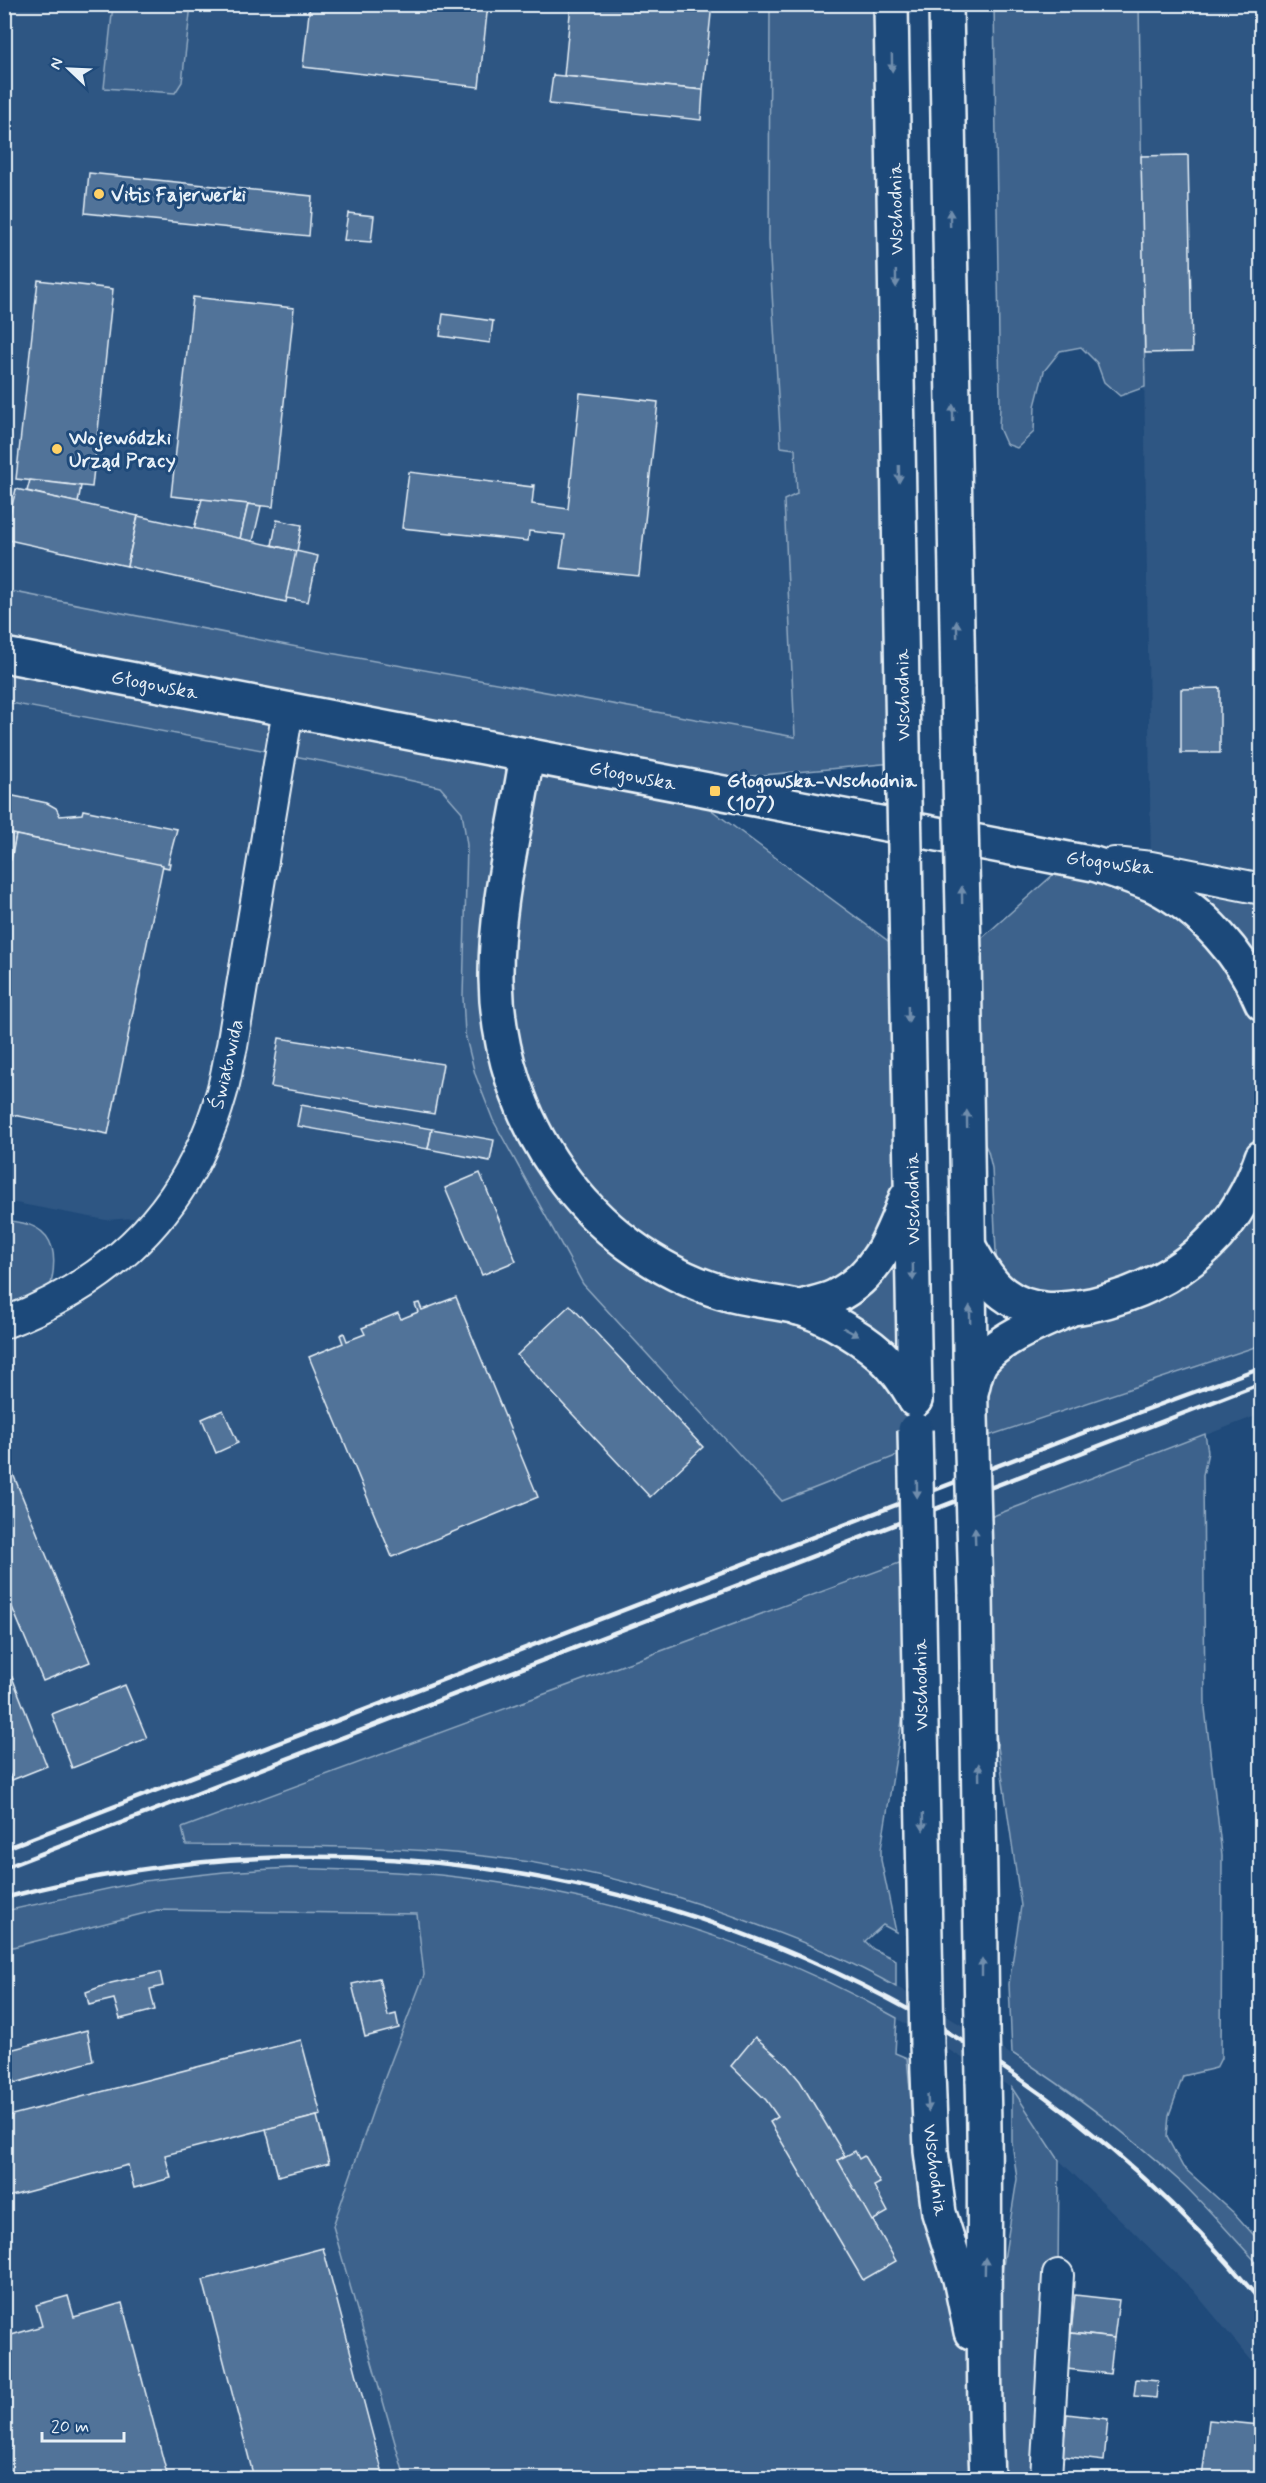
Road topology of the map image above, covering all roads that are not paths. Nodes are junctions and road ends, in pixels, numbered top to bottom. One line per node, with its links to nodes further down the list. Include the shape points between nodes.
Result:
1 (891, 4): 10 (street, Wschodnia, one-way to 10, bridge)
2 (946, 4): 11 (street, Wschodnia, one-way to 2, bridge)
3 (4, 655): 4 (street, Głogowska)
4 (288, 710): 5 (street, Głogowska); 14 (street, Światowida, via 232,1046 221,1095 189,1174 160,1216 127,1252 77,1290)
5 (527, 755): 6 (street, Głogowska); 12 (street, via 505,885 496,979 500,1025 512,1078 542,1148 590,1211 648,1257 722,1293)
6 (1072, 858): 7 (street, Głogowska, via 1151,867); 8 (street, via 1136,878 1191,909 1237,960)
7 (1262, 889)
8 (1262, 1003)
9 (1262, 1157): 13 (street, via 1246,1194 1227,1223 1185,1265 1127,1295)
10 (912, 1182): 12 (street, via 894,1230 867,1274 833,1297); 16 (street, Wschodnia, one-way to 16)
11 (969, 1247): 13 (street, via 992,1283 1017,1303 1048,1310); 15 (street, Wschodnia, one-way to 11)
12 (798, 1308): 16 (street, one-way to 16, via 870,1344 893,1366)
13 (1070, 1309): 15 (street, via 1012,1338 987,1356 977,1371)
14 (4, 1323)
15 (971, 1405): 18 (street, Wschodnia, one-way to 15, bridge, via 986,2184)
16 (915, 1415): 18 (street, Wschodnia, one-way to 18, bridge, via 931,2151 939,2213 960,2279)
17 (1058, 2275): 20 (street)
18 (983, 2387): 19 (street, Wschodnia)
19 (987, 2478)
20 (1046, 2478)

